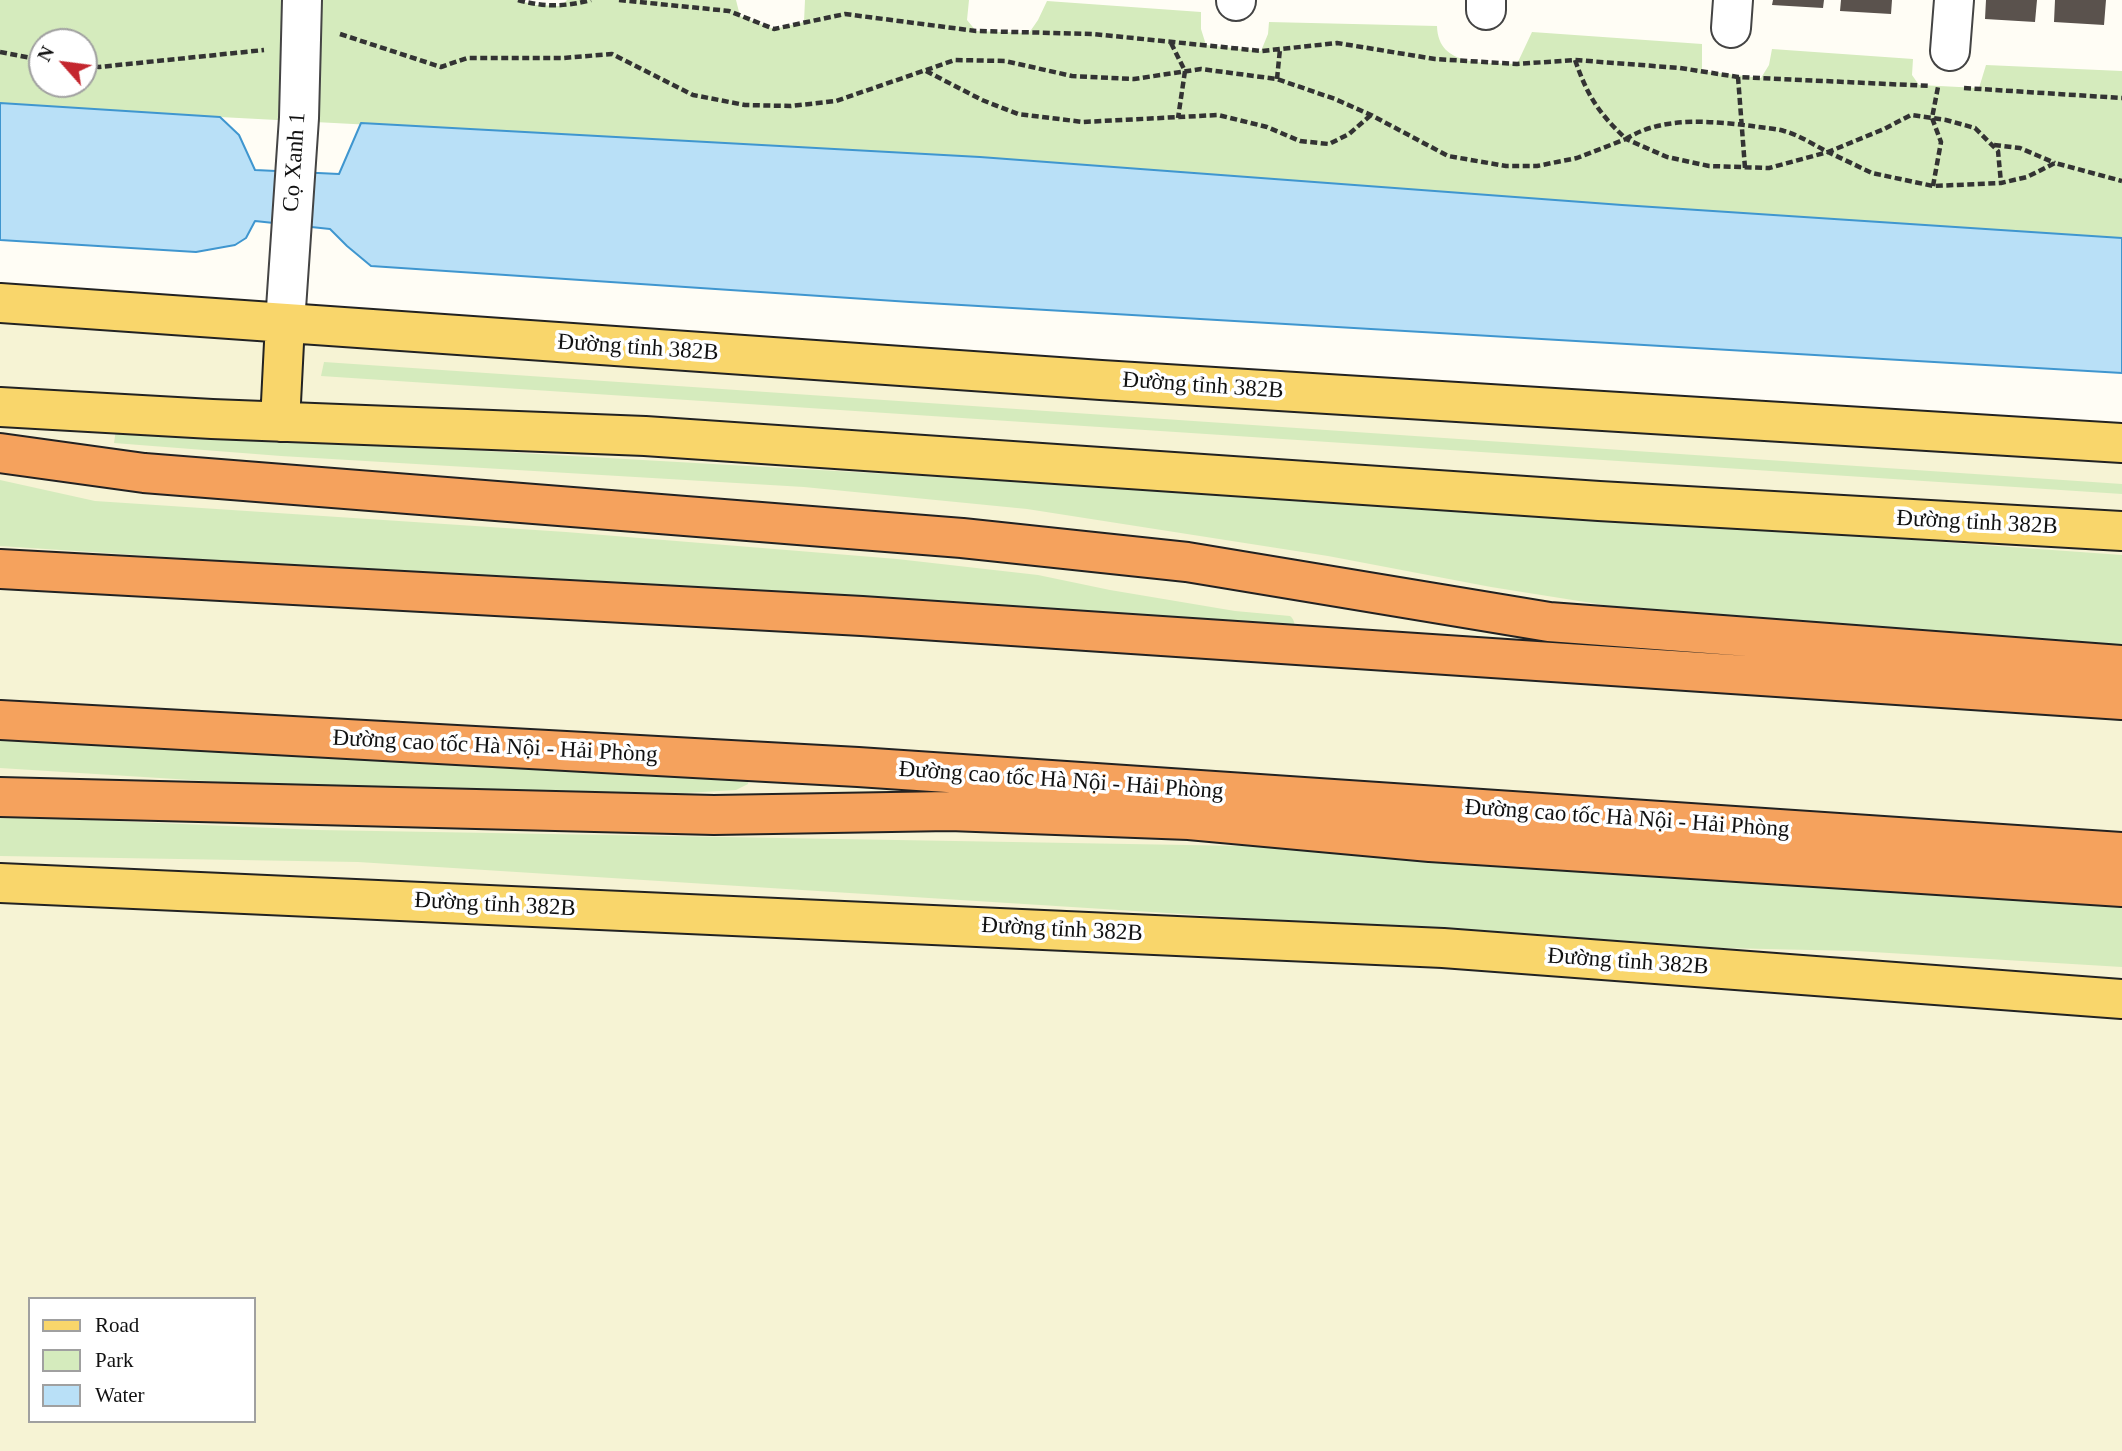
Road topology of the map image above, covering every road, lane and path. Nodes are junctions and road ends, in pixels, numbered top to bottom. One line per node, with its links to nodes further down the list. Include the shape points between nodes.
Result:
1 (302, 0): 33 (street, Cọ Xanh 1)
2 (517, 0): 3 (path, via 568,6)
3 (591, 0)
4 (620, 0): 7 (path, via 729,11 774,29 845,14 976,32 1093,34)
5 (1954, 0): 14 (street)
6 (335, 32): 15 (path, via 441,67 467,58 612,54 693,95 744,105 836,101)
7 (1171, 42): 8 (path); 16 (path)
8 (1280, 49): 12 (path, via 1337,43 1435,59 1517,64); 18 (path)
9 (275, 50): 13 (path)
10 (0, 52): 11 (path)
11 (28, 57)
12 (1576, 60): 17 (path); 24 (path, via 1602,116)
13 (98, 67)
14 (1944, 69): 17 (path); 19 (path); 22 (path)
15 (925, 70): 16 (path, via 955,60 1005,61 1072,76 1134,79); 21 (path, via 1018,114 1083,122)
16 (1185, 71): 18 (path); 21 (path)
17 (1738, 77): 23 (path)
18 (1277, 79): 20 (path)
19 (2122, 98)
20 (1371, 115): 21 (path, via 1329,144 1300,141 1217,115); 24 (path, via 1448,156 1506,166 1577,158)
21 (1178, 118)
22 (1932, 118): 25 (path, via 1975,128); 26 (path, via 1911,115); 31 (path, via 1941,142)
23 (1743, 125): 24 (path, via 1658,125); 26 (path, via 1785,131); 28 (path)
24 (1626, 139): 28 (path, via 1667,156)
25 (1993, 145): 27 (path, via 2020,148); 30 (path, via 1998,151)
26 (1828, 152): 28 (path, via 1769,168); 31 (path, via 1872,173)
27 (2055, 163): 29 (path); 30 (path)
28 (1745, 168)
29 (2122, 181)
30 (2001, 183): 31 (path)
31 (1933, 186)
32 (0, 303): 33 (main road, Đường tỉnh 382B)
33 (285, 323): 35 (main road); 36 (main road, Đường tỉnh 382B, via 1087,379)
34 (0, 407): 35 (main road, Đường tỉnh 382B)
35 (280, 422): 38 (main road, Đường tỉnh 382B, via 645,436 1585,500)
36 (2122, 443)
37 (0, 453): 40 (highway, via 136,472 988,540 1187,562 1549,622)
38 (2122, 531)
39 (0, 569): 41 (highway, via 862,616)
40 (2122, 665)
41 (2122, 700)
42 (0, 720): 44 (highway, Đường cao tốc Hà Nội - Hải Phòng, via 844,766)
43 (0, 797): 46 (highway, via 715,815 950,811 1189,820 1430,842)
44 (2122, 852)
45 (0, 883): 47 (main road, Đường tỉnh 382B, via 1443,948)
46 (2122, 887)
47 (2122, 999)

